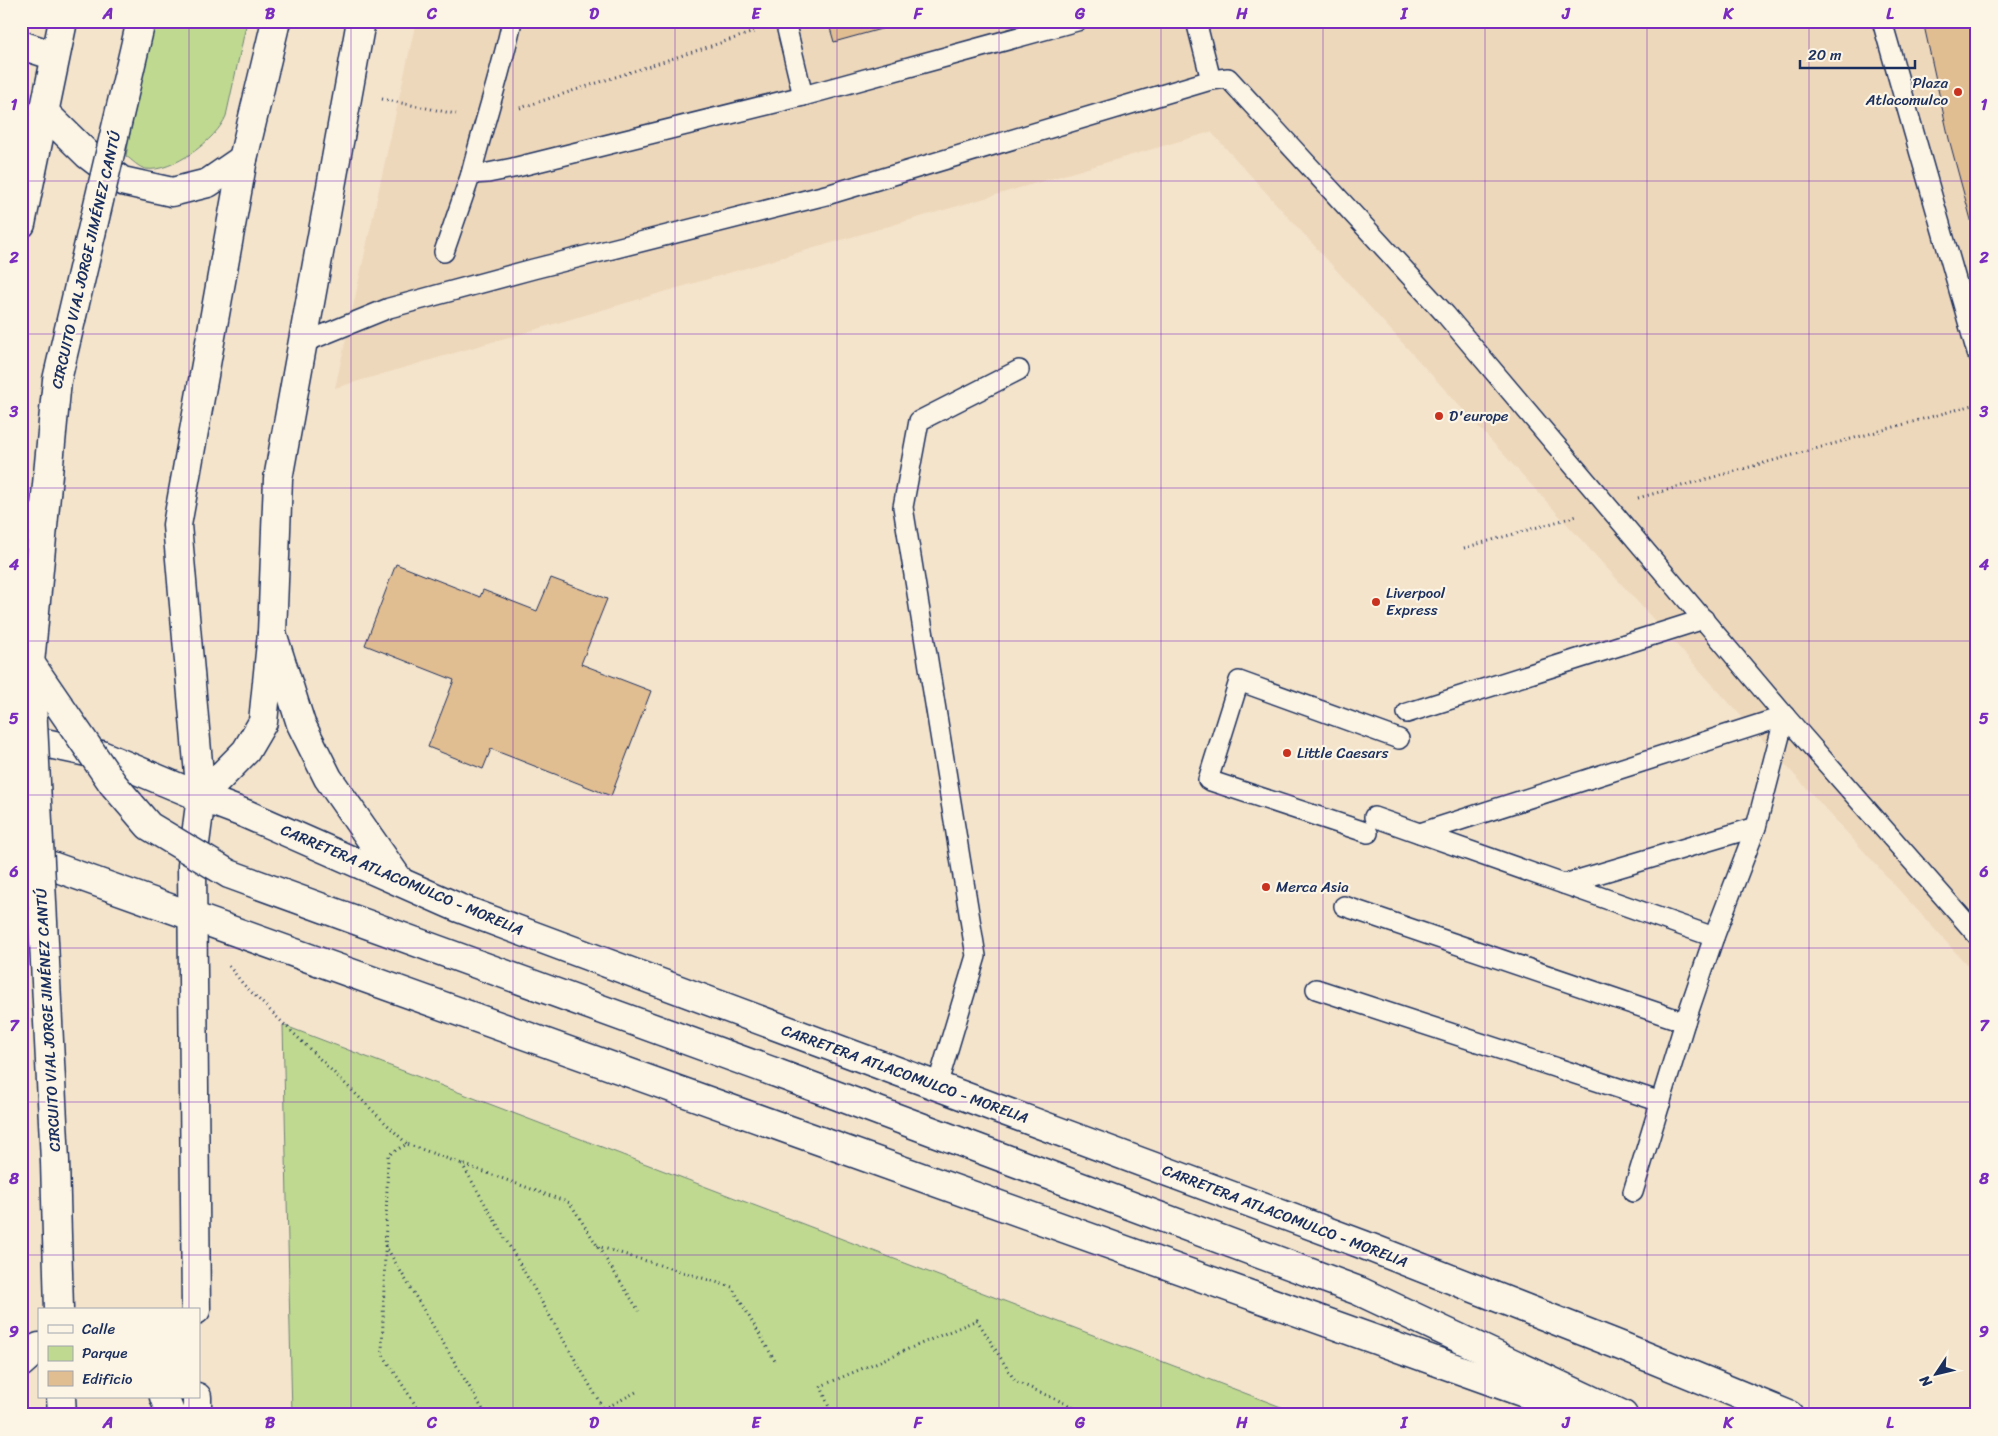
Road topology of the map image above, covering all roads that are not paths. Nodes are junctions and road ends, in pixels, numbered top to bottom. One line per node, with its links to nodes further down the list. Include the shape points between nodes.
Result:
1 (63, 21): 11 (main road)
2 (141, 21): 24 (main road, CIRCUITO VIAL JORGE JIMÉNEZ CANTÚ, bridge, via 57,380)
3 (276, 21): 15 (main road)
4 (361, 21): 19 (main road)
5 (512, 21): 16 (lane)
6 (1077, 21): 13 (lane)
7 (1196, 21): 12 (lane)
8 (1882, 21): 20 (lane)
9 (785, 22): 13 (lane)
10 (21, 45): 11 (main road)
11 (55, 56): 14 (main road)
12 (1212, 80): 19 (lane, via 830,194 389,308); 22 (lane, via 1228,78 1446,315)
13 (803, 96): 16 (lane, via 513,168)
14 (43, 111): 15 (main road, via 88,155 122,180 172,192 208,183); 17 (main road)
15 (244, 159): 29 (main road, via 177,525)
16 (471, 174): 18 (lane)
17 (21, 224)
18 (444, 252)
19 (303, 343): 23 (main road, via 278,479)
20 (1977, 352)
21 (1019, 370): 41 (lane, via 918,421 903,508 976,956)
22 (1704, 619): 25 (lane); 26 (lane)
23 (272, 633): 29 (main road, via 263,722 246,751); 33 (main road, via 301,724 328,778)
24 (30, 663): 44 (main road, CIRCUITO VIAL JORGE JIMÉNEZ CANTÚ, bridge, via 55,1161); 55 (main road, bridge, via 113,784 149,826 229,874 774,1072 1359,1291)
25 (1408, 713)
26 (1784, 716): 30 (lane); 31 (lane); 37 (lane)
27 (21, 738): 29 (main road, CARRETERA ATLACOMULCO - MORELIA, via 101,755)
28 (1399, 739): 31 (lane, via 1240,681 1208,780 1371,825)
29 (201, 797): 33 (main road, CARRETERA ATLACOMULCO - MORELIA); 36 (main road, via 192,866)
30 (1756, 827): 34 (lane); 38 (lane)
31 (1420, 833): 34 (lane)
32 (21, 855): 36 (main road)
33 (399, 880): 41 (main road, CARRETERA ATLACOMULCO - MORELIA, via 459,908)
34 (1564, 884): 38 (lane)
35 (1344, 906): 40 (lane)
36 (192, 916): 45 (main road); 54 (main road)
37 (1977, 935)
38 (1714, 937): 40 (lane)
39 (1316, 989): 42 (lane)
40 (1685, 1022): 42 (lane)
41 (936, 1086): 56 (main road, CARRETERA ATLACOMULCO - MORELIA, via 1364,1245)
42 (1661, 1102): 43 (lane)
43 (1633, 1192)
44 (59, 1308)
45 (196, 1308)
46 (38, 1348): 47 (main road)
47 (21, 1362)
48 (61, 1398): 51 (main road)
49 (164, 1398): 52 (main road)
50 (197, 1398): 53 (main road)
51 (62, 1415)
52 (170, 1415)
53 (197, 1415)
54 (1586, 1415)
55 (1623, 1415)
56 (1789, 1415)

